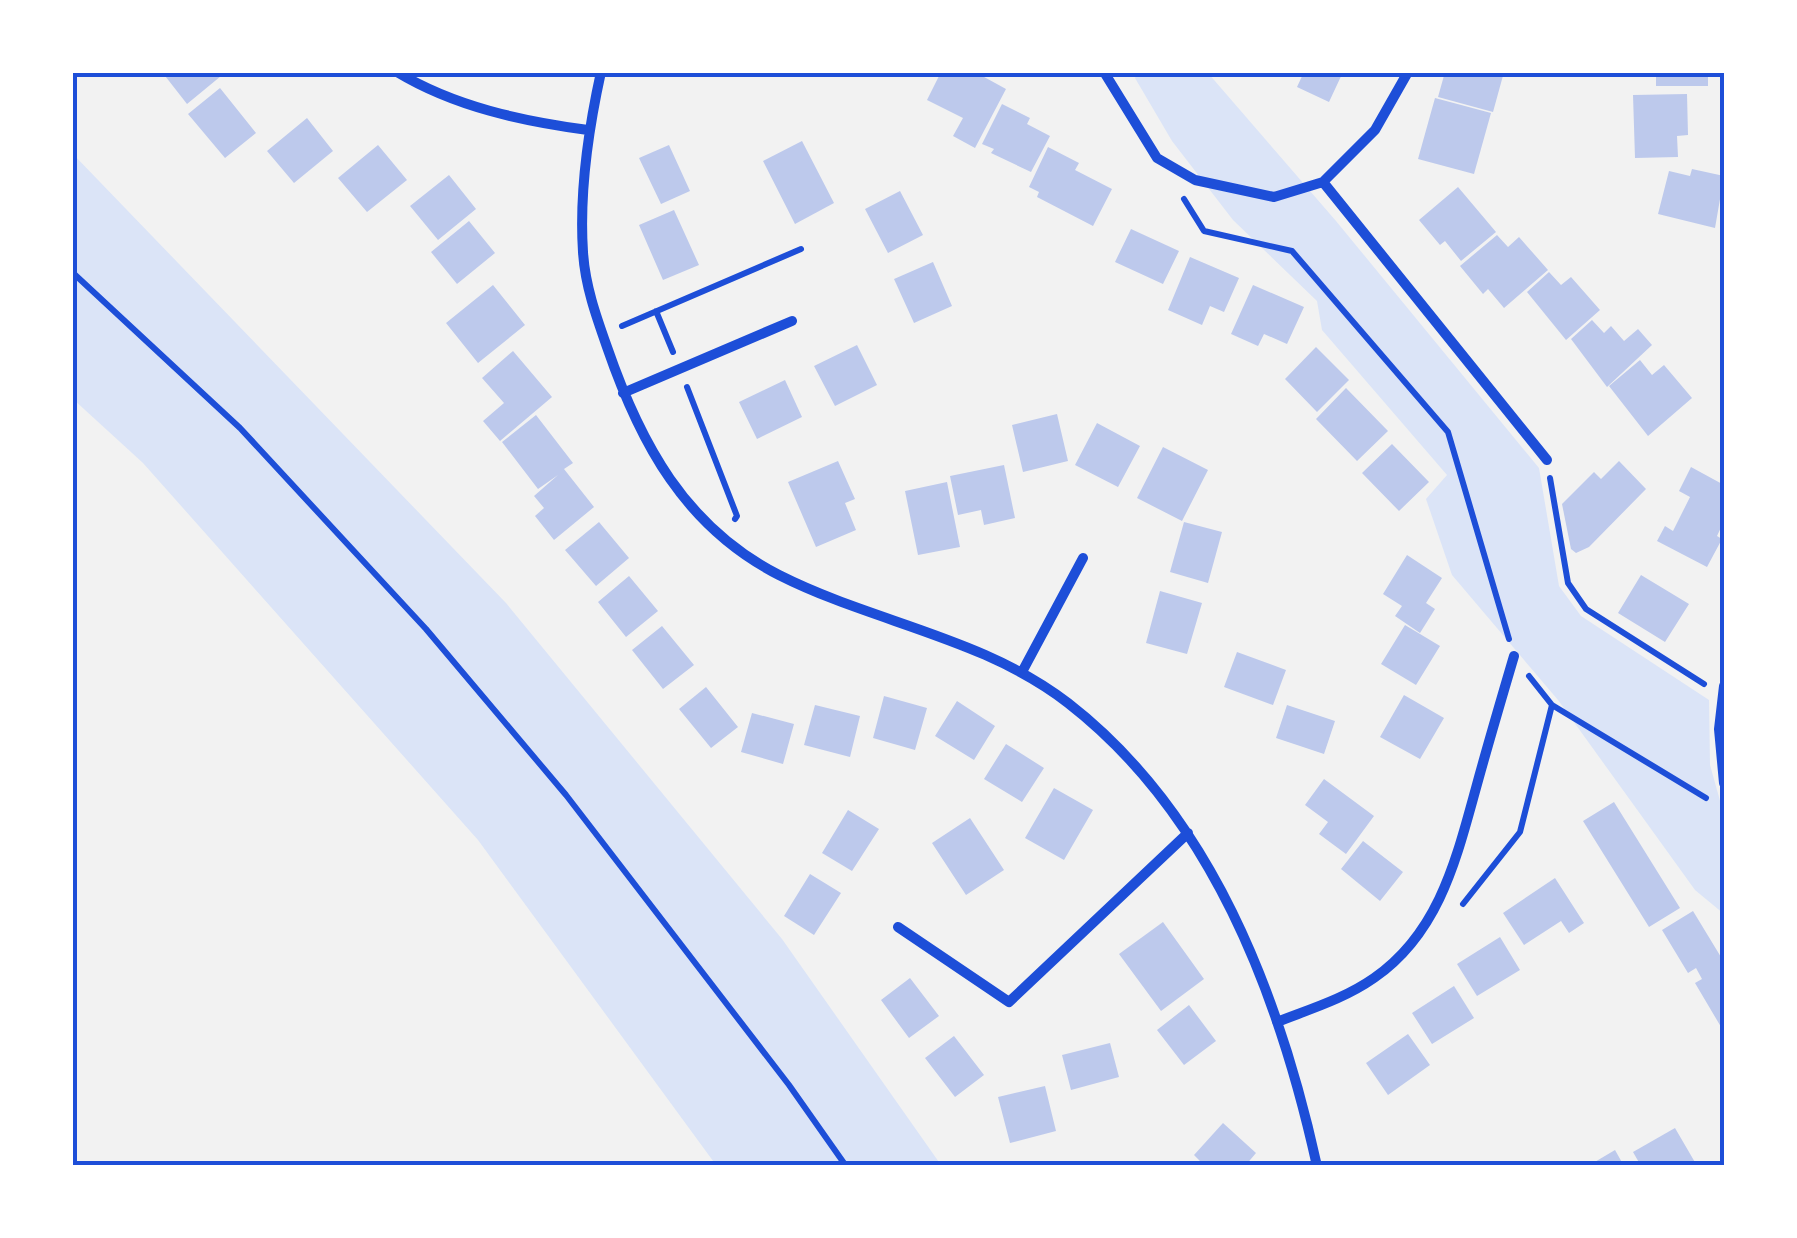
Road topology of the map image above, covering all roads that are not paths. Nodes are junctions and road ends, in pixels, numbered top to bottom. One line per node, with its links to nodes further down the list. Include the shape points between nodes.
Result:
1 (397, 72): 5 (street, via 472,106)
2 (601, 72): 5 (street)
3 (1104, 72): 6 (street, via 1157,158 1195,180 1274,197)
4 (1408, 72): 6 (street, via 1375,130)
5 (588, 130): 8 (street, via 583,252 592,305)
6 (1323, 182): 9 (street)
7 (792, 322): 8 (street)
8 (623, 393): 12 (street, via 676,492 776,574)
9 (1547, 460)
10 (1084, 558): 12 (street)
11 (1514, 656): 17 (street, via 1450,881 1432,916 1375,978)
12 (1022, 672): 15 (street, via 1106,734)
13 (1723, 691): 14 (street)
14 (1724, 782)
15 (1188, 833): 16 (street, via 1009,1002); 17 (street, via 1246,941)
16 (898, 927)
17 (1276, 1022): 18 (street)
18 (1317, 1166)

